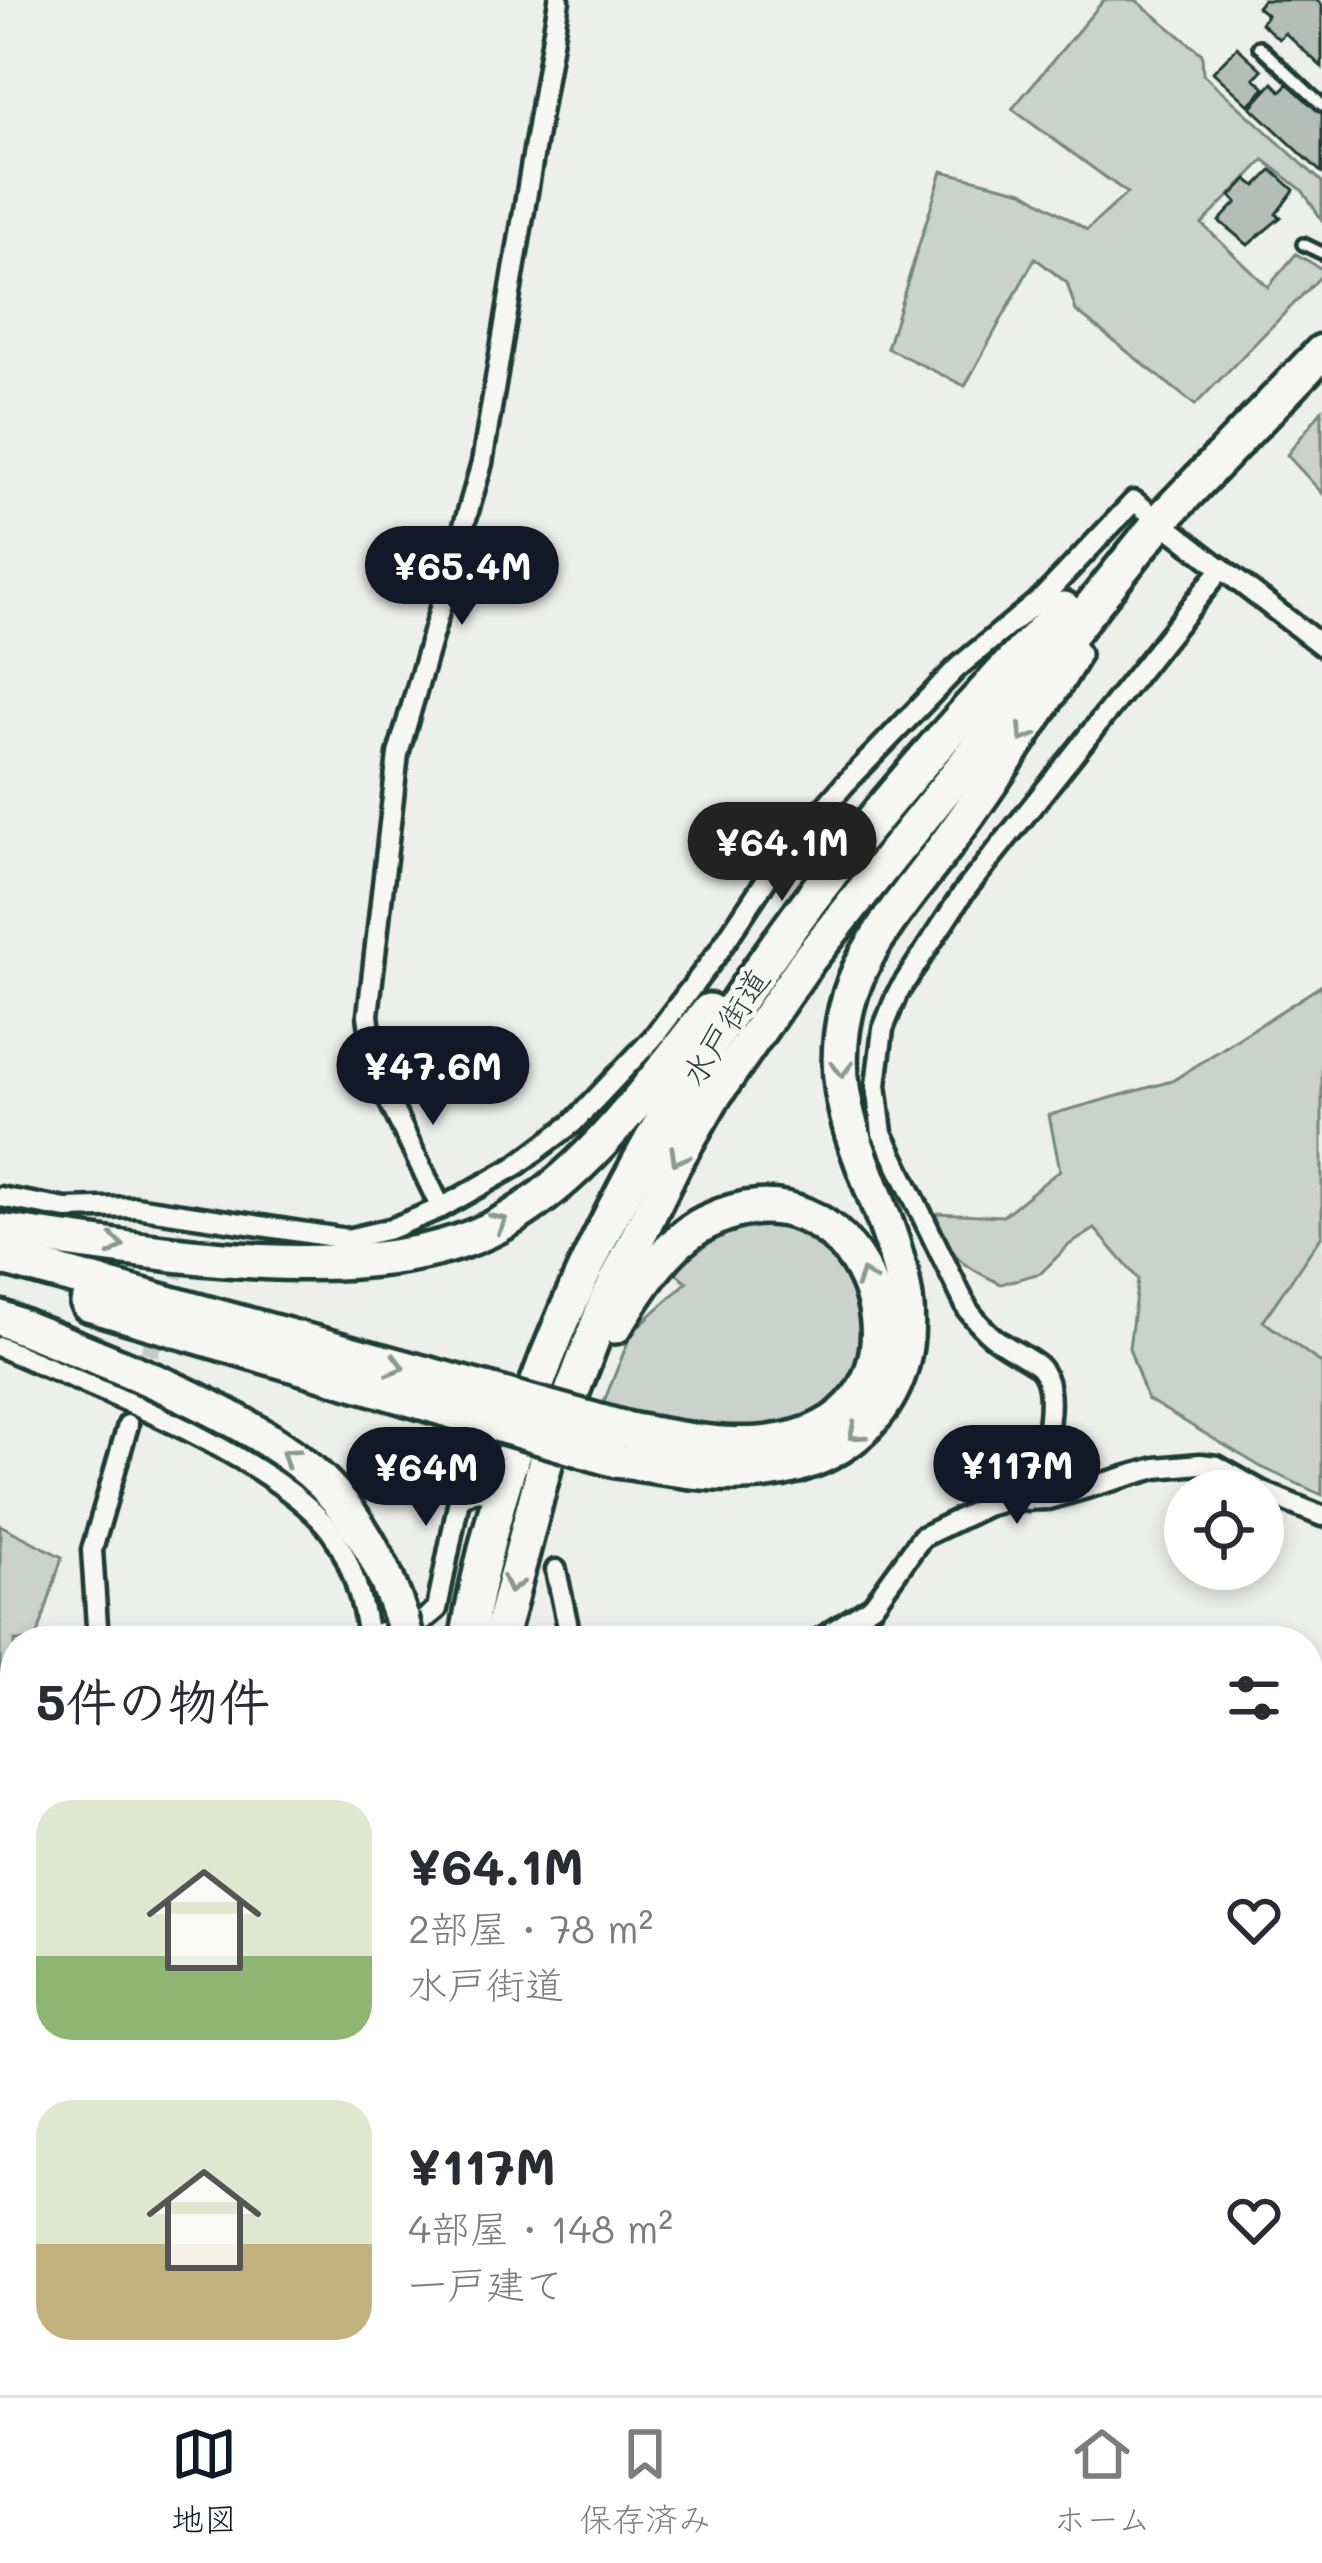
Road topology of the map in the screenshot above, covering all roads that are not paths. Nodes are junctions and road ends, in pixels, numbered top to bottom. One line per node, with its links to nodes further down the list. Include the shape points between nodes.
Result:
1 (559, 0): 13 (street, via 482,464 398,754 368,1015 375,1072)
2 (1259, 46): 3 (lane)
3 (1322, 105)
4 (1303, 244): 5 (lane)
5 (1322, 253)
6 (1322, 352): 7 (highway, 水戸街道)
7 (1161, 520): 8 (street); 9 (highway, 水戸街道); 11 (highway, 水戸街道, via 1023,651); 13 (street, via 1134,501 1044,596 956,668 780,859 652,1038 574,1123)
8 (1222, 568): 10 (street); 24 (street, via 963,893 883,1029 876,1084 882,1133 968,1310 988,1335 1046,1376 1044,1451)
9 (1102, 595): 21 (highway, one-way to 21, via 1009,759 904,899 855,981 842,1035 844,1105 904,1298 902,1357 883,1408 827,1456 792,1468 741,1474); 27 (highway, 水戸街道, one-way to 27, via 808,960 712,1098 606,1304)
10 (1322, 646)
11 (849, 853): 14 (highway, one-way to 11, via 339,1262 403,1257 506,1222 592,1153); 23 (highway, 水戸街道, via 734,1004 646,1148 547,1361)
12 (0, 1197): 13 (street, via 66,1209 136,1207 191,1223 346,1239)
13 (441, 1208)
14 (0, 1232)
15 (0, 1257): 19 (highway, one-way to 19)
16 (0, 1278): 19 (highway)
17 (0, 1318): 31 (highway, one-way to 17, via 357,1525 310,1472 225,1418)
18 (0, 1347): 30 (street, via 285,1486 338,1541)
19 (485, 1406): 21 (highway, bridge)
20 (128, 1425): 29 (street, via 92,1550)
21 (623, 1445): 27 (highway, one-way to 27, via 778,1442 815,1431 847,1406 877,1364 879,1338 865,1277 842,1237 822,1222 756,1209 705,1222 682,1240 613,1329)
22 (1223, 1470): 24 (street, via 1156,1468)
23 (502, 1493): 32 (street, via 472,1491 459,1499 437,1609); 33 (highway, 水戸街道)
24 (1029, 1499): 36 (street, via 986,1506 922,1538 873,1605)
25 (1284, 1501): 26 (street)
26 (1322, 1516)
27 (527, 1530): 34 (highway, 水戸街道, one-way to 34)
28 (556, 1570): 35 (street)
29 (97, 1626)
30 (364, 1626)
31 (403, 1626)
32 (412, 1626)
33 (470, 1626)
34 (503, 1626)
35 (569, 1626)
36 (840, 1626)

